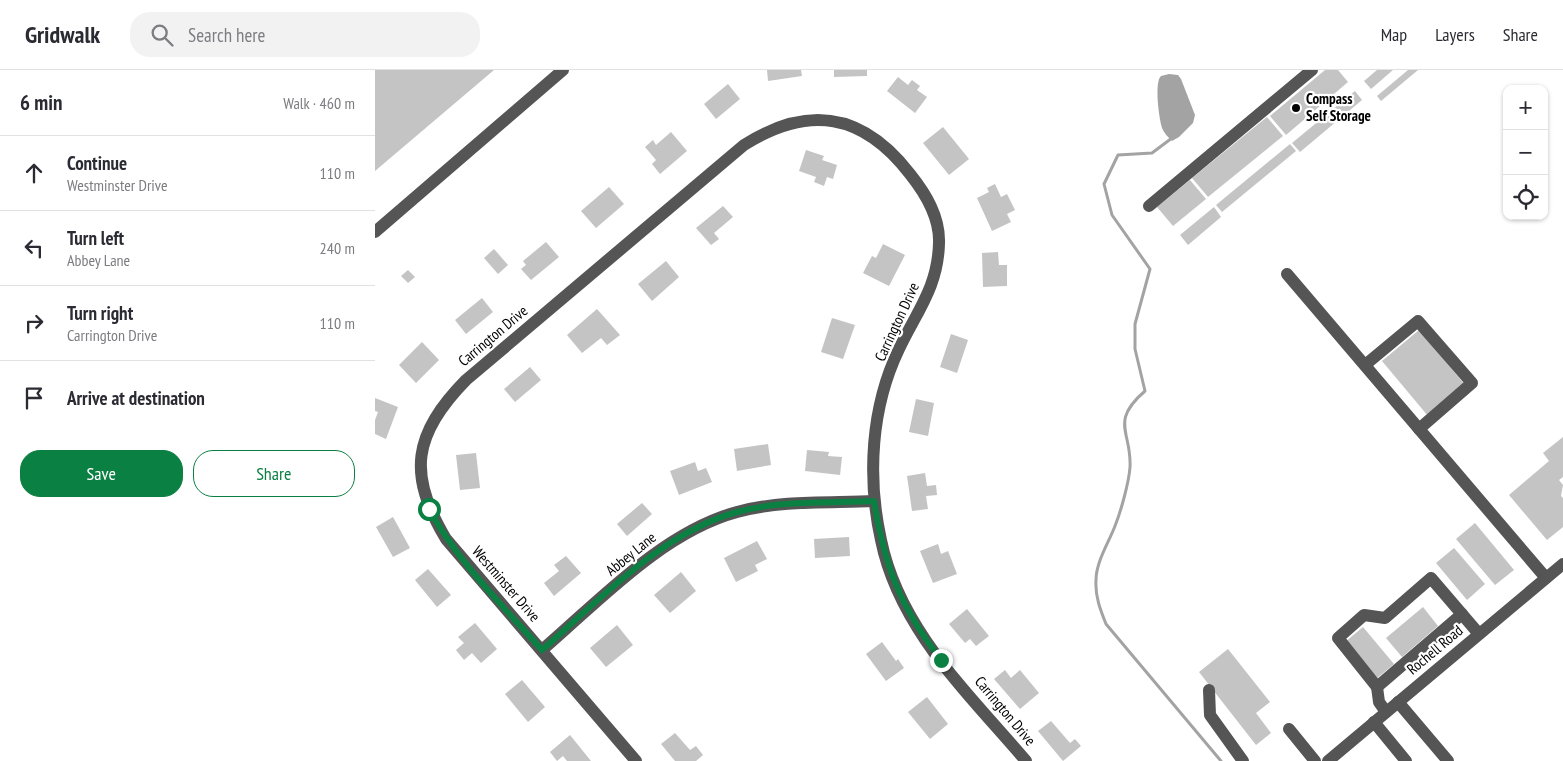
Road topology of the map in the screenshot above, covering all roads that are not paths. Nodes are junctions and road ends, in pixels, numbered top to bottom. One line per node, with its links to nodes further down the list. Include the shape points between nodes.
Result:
1 (563, 70): 4 (street)
2 (1312, 70): 3 (street)
3 (1149, 206)
4 (375, 232)
5 (1287, 274): 6 (street)
6 (1365, 365): 7 (street); 7 (street, via 1418,321 1472,383)
7 (1419, 429): 11 (street)
8 (423, 488): 9 (street, Carrington Drive, via 423,448 429,426 443,403 466,380 744,145 766,131 799,121 825,120 844,122 866,132 901,164 925,193 935,215 939,241 931,290 898,351 876,423); 14 (street, Westminster Drive, via 429,509 446,539)
9 (874, 501): 14 (street, Abbey Lane, via 774,505 737,512 702,525 666,546); 22 (street, Carrington Drive, via 881,542 896,589 917,628)
10 (1563, 564): 11 (street, Rochell Road)
11 (1546, 578): 13 (street, Rochell Road)
12 (1463, 614): 13 (street); 15 (street); 15 (street, via 1431,578 1385,618 1364,615 1338,638)
13 (1479, 634): 17 (street, Rochell Road)
14 (542, 650): 21 (street, Westminster Drive)
15 (1377, 687): 18 (street, via 1379,702)
16 (1209, 690): 23 (street, via 1210,714)
17 (1399, 702): 18 (street, Rochell Road); 27 (street)
18 (1386, 712): 19 (street, Rochell Road)
19 (1374, 722): 25 (street, Rochell Road); 26 (street)
20 (1289, 729): 24 (street)
21 (636, 761)
22 (1026, 761)
23 (1243, 761)
24 (1315, 761)
25 (1328, 761)
26 (1406, 761)
27 (1448, 761)

